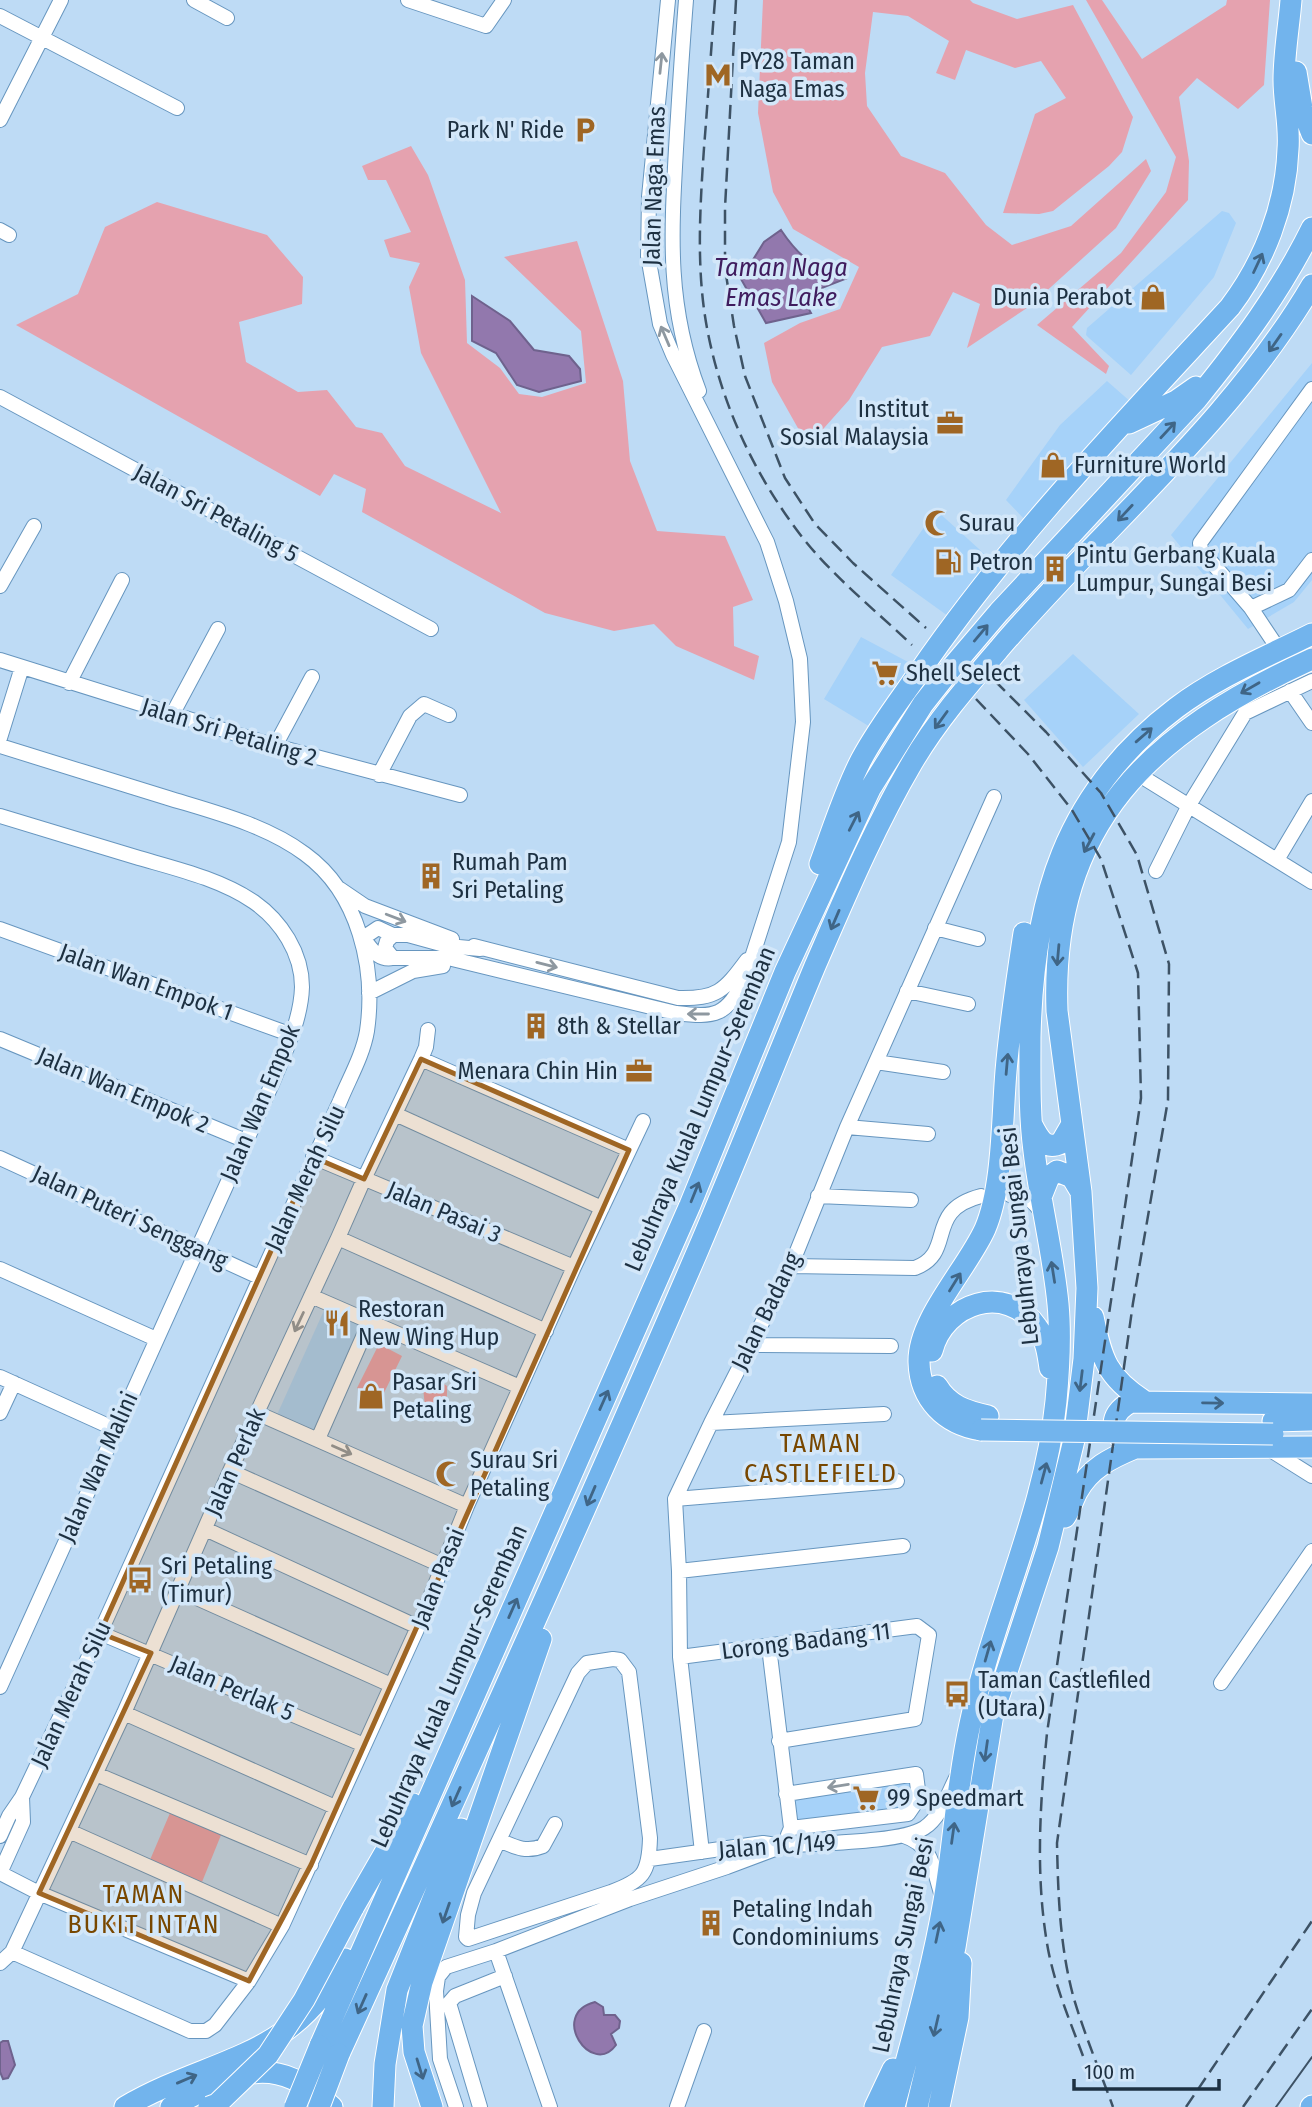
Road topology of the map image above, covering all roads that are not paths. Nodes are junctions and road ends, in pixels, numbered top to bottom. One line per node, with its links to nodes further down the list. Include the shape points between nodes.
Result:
1 (61, 0): 11 (street)
2 (194, 0): 10 (street)
3 (408, 0): 8 (street, via 486,26)
4 (667, 0): 21 (street, Jalan Naga Emas, one-way to 4, via 660,324 648,256)
5 (686, 0): 21 (street, Jalan Naga Emas, via 672,227 674,288 681,338)
6 (1291, 0): 20 (highway, one-way to 6, via 1230,307 1253,274 1270,236 1289,149 1284,79)
7 (1301, 0): 14 (highway, via 1296,76)
8 (500, 1)
9 (0, 16): 11 (street)
10 (228, 18)
11 (41, 37): 12 (street); 13 (street)
12 (177, 108)
13 (0, 120)
14 (1312, 134)
15 (1310, 232): 17 (highway, Lebuhraya Kuala Lumpur–Seremban, via 1276,294)
16 (1312, 285): 129 (highway, Lebuhraya Kuala Lumpur–Seremban, one-way to 129, via 1268,353 1207,426 1022,622 915,758 849,887)
17 (1222, 368): 20 (highway, via 1176,401); 65 (highway, Lebuhraya Kuala Lumpur–Seremban, one-way to 17, via 870,789 923,704 999,612)
18 (1312, 389): 26 (street, via 1200,543 1201,550)
19 (0, 397): 28 (street, Jalan Sri Petaling 5)
20 (1121, 427): 65 (highway, via 973,598 872,741 839,810)
21 (717, 441): 62 (street, Jalan Naga Emas, via 767,542 800,659 803,722 789,842)
22 (34, 526): 25 (street)
23 (1312, 560): 26 (street, via 1289,590)
24 (122, 580): 36 (street)
25 (0, 586)
26 (1251, 608): 30 (street)
27 (218, 629): 38 (street)
28 (431, 629)
29 (1312, 634): 30 (highway, Lebuhraya Sungai Besi)
30 (1279, 650): 51 (highway, Lebuhraya Sungai Besi, one-way to 30, via 1107,773 1139,739 1206,687)
31 (1312, 659): 44 (highway, Lebuhraya Sungai Besi, one-way to 44, via 1215,709 1160,749)
32 (0, 660): 33 (street, Jalan Sri Petaling 2)
33 (22, 667): 36 (street, Jalan Sri Petaling 2); 41 (street)
34 (312, 677): 43 (street)
35 (1312, 681): 37 (street)
36 (69, 683): 38 (street, Jalan Sri Petaling 2)
37 (1290, 691): 40 (street); 49 (street, via 1245,713)
38 (172, 715): 43 (street, Jalan Sri Petaling 2)
39 (449, 715): 45 (street, via 424,704 410,716)
40 (1312, 723)
41 (0, 738)
42 (0, 746): 55 (street, Jalan Merah Silu, via 261,830 306,854)
43 (275, 746): 45 (street, Jalan Sri Petaling 2)
44 (1136, 773): 49 (street); 77 (highway, Lebuhraya Sungai Besi, one-way to 77, via 1098,825 1081,859 1059,938 1057,1011)
45 (379, 775): 46 (street, Jalan Sri Petaling 2)
46 (460, 794)
47 (995, 797): 56 (street, Jalan Badang)
48 (1312, 801): 52 (street)
49 (1189, 805): 52 (street); 53 (street)
50 (0, 816): 70 (street, Jalan Wan Empok, via 185,871 254,902 281,926 299,967 302,986)
51 (1069, 836): 78 (highway, Lebuhraya Sungai Besi, via 1046,894 1036,944); 115 (highway, one-way to 51, via 949,1419 932,1404 922,1382 919,1352 925,1330 971,1256 993,1203 1010,1020 1027,916 1051,852)
52 (1277, 860): 54 (street)
53 (1156, 871)
54 (1312, 882)
55 (336, 886): 59 (street, Jalan Merah Silu); 61 (street, Jalan Naga Emas, one-way to 61, via 365,906)
56 (935, 928): 60 (street); 66 (street, Jalan Badang)
57 (0, 929): 70 (street, Jalan Wan Empok 1)
58 (393, 935): 59 (street, Jalan Naga Emas, via 378,928); 61 (street, Jalan Naga Emas); 63 (street, via 385,948)
59 (363, 938): 63 (street, via 380,958); 67 (street, Jalan Merah Silu)
60 (978, 939)
61 (480, 949): 62 (street, Jalan Naga Emas, one-way to 62, via 678,998 701,999 721,991)
62 (753, 952): 64 (street, Jalan Naga Emas, one-way to 64, via 734,1000 720,1012 701,1016)
63 (393, 958): 64 (street, Jalan Naga Emas, via 448,958)
64 (476, 965): 67 (street, Jalan Naga Emas, via 413,971)
65 (785, 972): 144 (highway, Lebuhraya Kuala Lumpur–Seremban, one-way to 65, via 690,1205)
66 (907, 991): 68 (street); 73 (street, Jalan Badang)
67 (369, 993): 83 (street, Jalan Merah Silu, via 363,1047)
68 (968, 1004)
69 (428, 1030): 72 (street, Jalan Perlak)
70 (292, 1035): 81 (street, Jalan Wan Empok)
71 (0, 1039): 81 (street, Jalan Wan Empok 2)
72 (421, 1059): 75 (street, Jalan Perlak); 82 (street)
73 (876, 1062): 74 (street); 79 (street, Jalan Badang)
74 (943, 1072)
75 (395, 1114): 85 (street, Jalan Perlak); 91 (street)
76 (643, 1121): 82 (street, Jalan Pasai)
77 (1072, 1124): 78 (highway, via 1056,1146 1044,1143); 86 (highway, Lebuhraya Sungai Besi)
78 (1032, 1125): 90 (highway, Lebuhraya Sungai Besi, via 1037,1171)
79 (847, 1127): 80 (street); 87 (street, Jalan Badang)
80 (928, 1134)
81 (246, 1141): 93 (street, Jalan Wan Empok)
82 (629, 1150): 91 (street, Jalan Pasai)
83 (313, 1157): 85 (street, Jalan Pasai 3); 97 (street, Jalan Merah Silu)
84 (0, 1158): 93 (street, Jalan Puteri Senggang)
85 (364, 1179): 92 (street, Jalan Perlak); 95 (street, Jalan Pasai 3)
86 (1081, 1192): 90 (highway, via 1072,1177 1057,1171); 98 (highway, Lebuhraya Sungai Besi)
87 (818, 1196): 89 (street); 94 (street, Jalan Badang)
88 (981, 1196): 94 (street, via 952,1209 933,1256 915,1269)
89 (911, 1200)
90 (1029, 1201): 108 (highway, Lebuhraya Sungai Besi, one-way to 90, via 1060,1326)
91 (602, 1208): 95 (street, Jalan Pasai)
92 (338, 1238): 99 (street, Jalan Perlak); 101 (street)
93 (198, 1248): 97 (street, Jalan Puteri Senggang); 102 (street, Jalan Wan Malini)
94 (791, 1266): 103 (street, Jalan Badang)
95 (574, 1267): 101 (street, Jalan Pasai)
96 (0, 1269): 102 (street)
97 (260, 1277): 136 (street, Jalan Merah Silu)
98 (1087, 1288): 107 (highway, via 1107,1368); 130 (highway, Lebuhraya Sungai Besi, one-way to 130, via 1074,1440)
99 (311, 1296): 100 (street); 111 (street, Jalan Perlak, one-way to 111)
100 (370, 1321): 106 (street); 119 (street)
101 (546, 1331): 106 (street, Jalan Pasai)
102 (156, 1339): 116 (street, Jalan Wan Malini)
103 (750, 1345): 104 (street); 114 (street, Jalan Badang)
104 (891, 1346)
105 (7, 1380): 110 (street); 116 (street)
106 (520, 1387): 126 (street, Jalan Pasai)
107 (1144, 1401): 109 (highway, one-way to 109); 121 (highway, via 1122,1407 1116,1415 1117,1436)
108 (1056, 1402): 115 (highway, via 1046,1347 1037,1327 1021,1311 982,1302 964,1308 948,1321 936,1338 931,1366 949,1402); 148 (highway, Lebuhraya Sungai Besi, one-way to 108, via 989,1647 1045,1468)
109 (1312, 1404)
110 (0, 1413)
111 (257, 1413): 119 (street); 122 (street, Jalan Perlak)
112 (884, 1414): 114 (street)
113 (1312, 1420): 118 (highway)
114 (711, 1423): 125 (street, Jalan Badang)
115 (984, 1423): 118 (highway)
116 (115, 1429): 143 (street, Jalan Wan Malini)
117 (1312, 1434): 118 (highway)
118 (1271, 1435): 120 (highway); 121 (highway); 123 (street)
119 (318, 1439): 126 (street, one-way to 126)
120 (1312, 1447)
121 (1135, 1448): 130 (highway, via 1103,1463 1086,1479)
122 (230, 1471): 127 (street, Jalan Perlak); 132 (street)
123 (1312, 1476)
124 (897, 1481): 125 (street)
125 (675, 1499): 133 (street, Jalan Badang)
126 (467, 1506): 132 (street, Jalan Pasai)
127 (205, 1530): 134 (street, Jalan Perlak); 135 (street)
128 (903, 1546): 133 (street)
129 (569, 1547): 137 (highway, Lebuhraya Kuala Lumpur–Seremban); 188 (highway, one-way to 188, via 565,1571 422,1982 412,2026 414,2052)
130 (1048, 1547): 166 (highway, Lebuhraya Sungai Besi, one-way to 166, via 993,1714)
131 (1312, 1551): 141 (street)
132 (443, 1566): 135 (street, Jalan Pasai)
133 (680, 1571): 140 (street, Jalan Badang)
134 (179, 1590): 139 (street, Jalan Perlak); 142 (street)
135 (418, 1628): 142 (street, Jalan Pasai)
136 (100, 1633): 139 (street, Jalan Perlak 5); 151 (street, Jalan Merah Silu)
137 (525, 1646): 178 (highway, Lebuhraya Kuala Lumpur–Seremban, one-way to 178); 179 (highway, via 494,1746 404,1969)
138 (769, 1647): 140 (street, Lorong Badang 11); 146 (street); 146 (street, Lorong Badang 11, via 917,1626 929,1635 915,1719)
139 (151, 1653): 145 (street, Jalan Perlak); 147 (street, Jalan Perlak 5)
140 (680, 1657): 162 (street, Jalan Badang)
141 (1221, 1683)
142 (391, 1685): 147 (street, Jalan Pasai)
143 (0, 1688)
144 (471, 1703): 169 (highway, Lebuhraya Kuala Lumpur–Seremban); 182 (highway, bridge, via 304,2000 268,2055)
145 (124, 1713): 149 (street, Jalan Perlak); 152 (street)
146 (779, 1741): 150 (street)
147 (364, 1745): 152 (street, Jalan Pasai)
148 (962, 1765): 159 (street, Jalan 1C/149, via 932,1821); 168 (highway, Lebuhraya Sungai Besi, one-way to 148)
149 (96, 1774): 157 (street, Jalan Perlak); 164 (street)
150 (786, 1794): 156 (street); 156 (street, one-way to 150, via 908,1814 919,1798 916,1774)
151 (22, 1797): 153 (street, Jalan Merah Silu); 154 (street, Jalan Merah Silu)
152 (335, 1807): 164 (street, Jalan Pasai)
153 (4, 1813): 154 (street); 158 (street, Jalan Merah Silu)
154 (23, 1822): 165 (street)
155 (555, 1824): 160 (street, via 543,1846 535,1849 527,1851)
156 (791, 1828): 161 (street)
157 (69, 1831): 167 (street, Jalan Perlak); 170 (street)
158 (0, 1836)
159 (904, 1836): 161 (street, Jalan 1C/149); 168 (street, via 924,1846)
160 (499, 1840): 163 (street, via 474,1892 468,1938 631,1885 643,1876); 163 (street, via 578,1673 587,1663 613,1659 620,1660 629,1672)
161 (783, 1846): 162 (street, Jalan 1C/149, via 763,1843); 171 (street)
162 (702, 1852): 163 (street, Jalan 1C/149)
163 (650, 1859)
164 (311, 1865): 170 (street, Jalan Pasai)
165 (0, 1873): 167 (street)
166 (965, 1888): 195 (highway, Lebuhraya Sungai Besi, one-way to 195); 196 (highway, via 958,2017)
167 (39, 1893): 172 (street, Jalan Perlak); 175 (street)
168 (944, 1901): 176 (highway, Lebuhraya Sungai Besi, one-way to 168)
169 (380, 1908): 178 (highway, Lebuhraya Kuala Lumpur–Seremban); 180 (highway, one-way to 169, via 290,2029 321,1998 354,1941)
170 (282, 1926): 175 (street, Jalan Pasai)
171 (496, 1951): 174 (street); 189 (street, via 446,1967 438,1977 440,2059)
172 (12, 1952): 173 (street); 175 (street, Jalan Pasai, via 190,2031 206,2031 215,2025)
173 (0, 1964)
174 (505, 1976): 190 (street, via 455,1996 449,2003); 191 (street)
175 (249, 1982)
176 (920, 2010): 193 (highway, via 897,2051); 194 (highway, Lebuhraya Sungai Besi)
177 (705, 2031): 192 (street)
178 (330, 2050): 183 (highway, Lebuhraya Kuala Lumpur–Seremban, bridge); 184 (highway, Lebuhraya Kuala Lumpur–Seremban, bridge)
179 (388, 2052): 186 (highway); 187 (highway)
180 (125, 2107)
181 (171, 2107): 185 (highway, via 251,2071 284,2075 304,2084)
182 (209, 2107)
183 (295, 2107)
184 (318, 2107)
185 (332, 2107)
186 (383, 2107)
187 (398, 2107)
188 (432, 2107)
189 (456, 2107)
190 (480, 2107)
191 (550, 2107)
192 (677, 2107)
193 (875, 2107)
194 (894, 2107)
195 (917, 2107)
196 (939, 2107)

